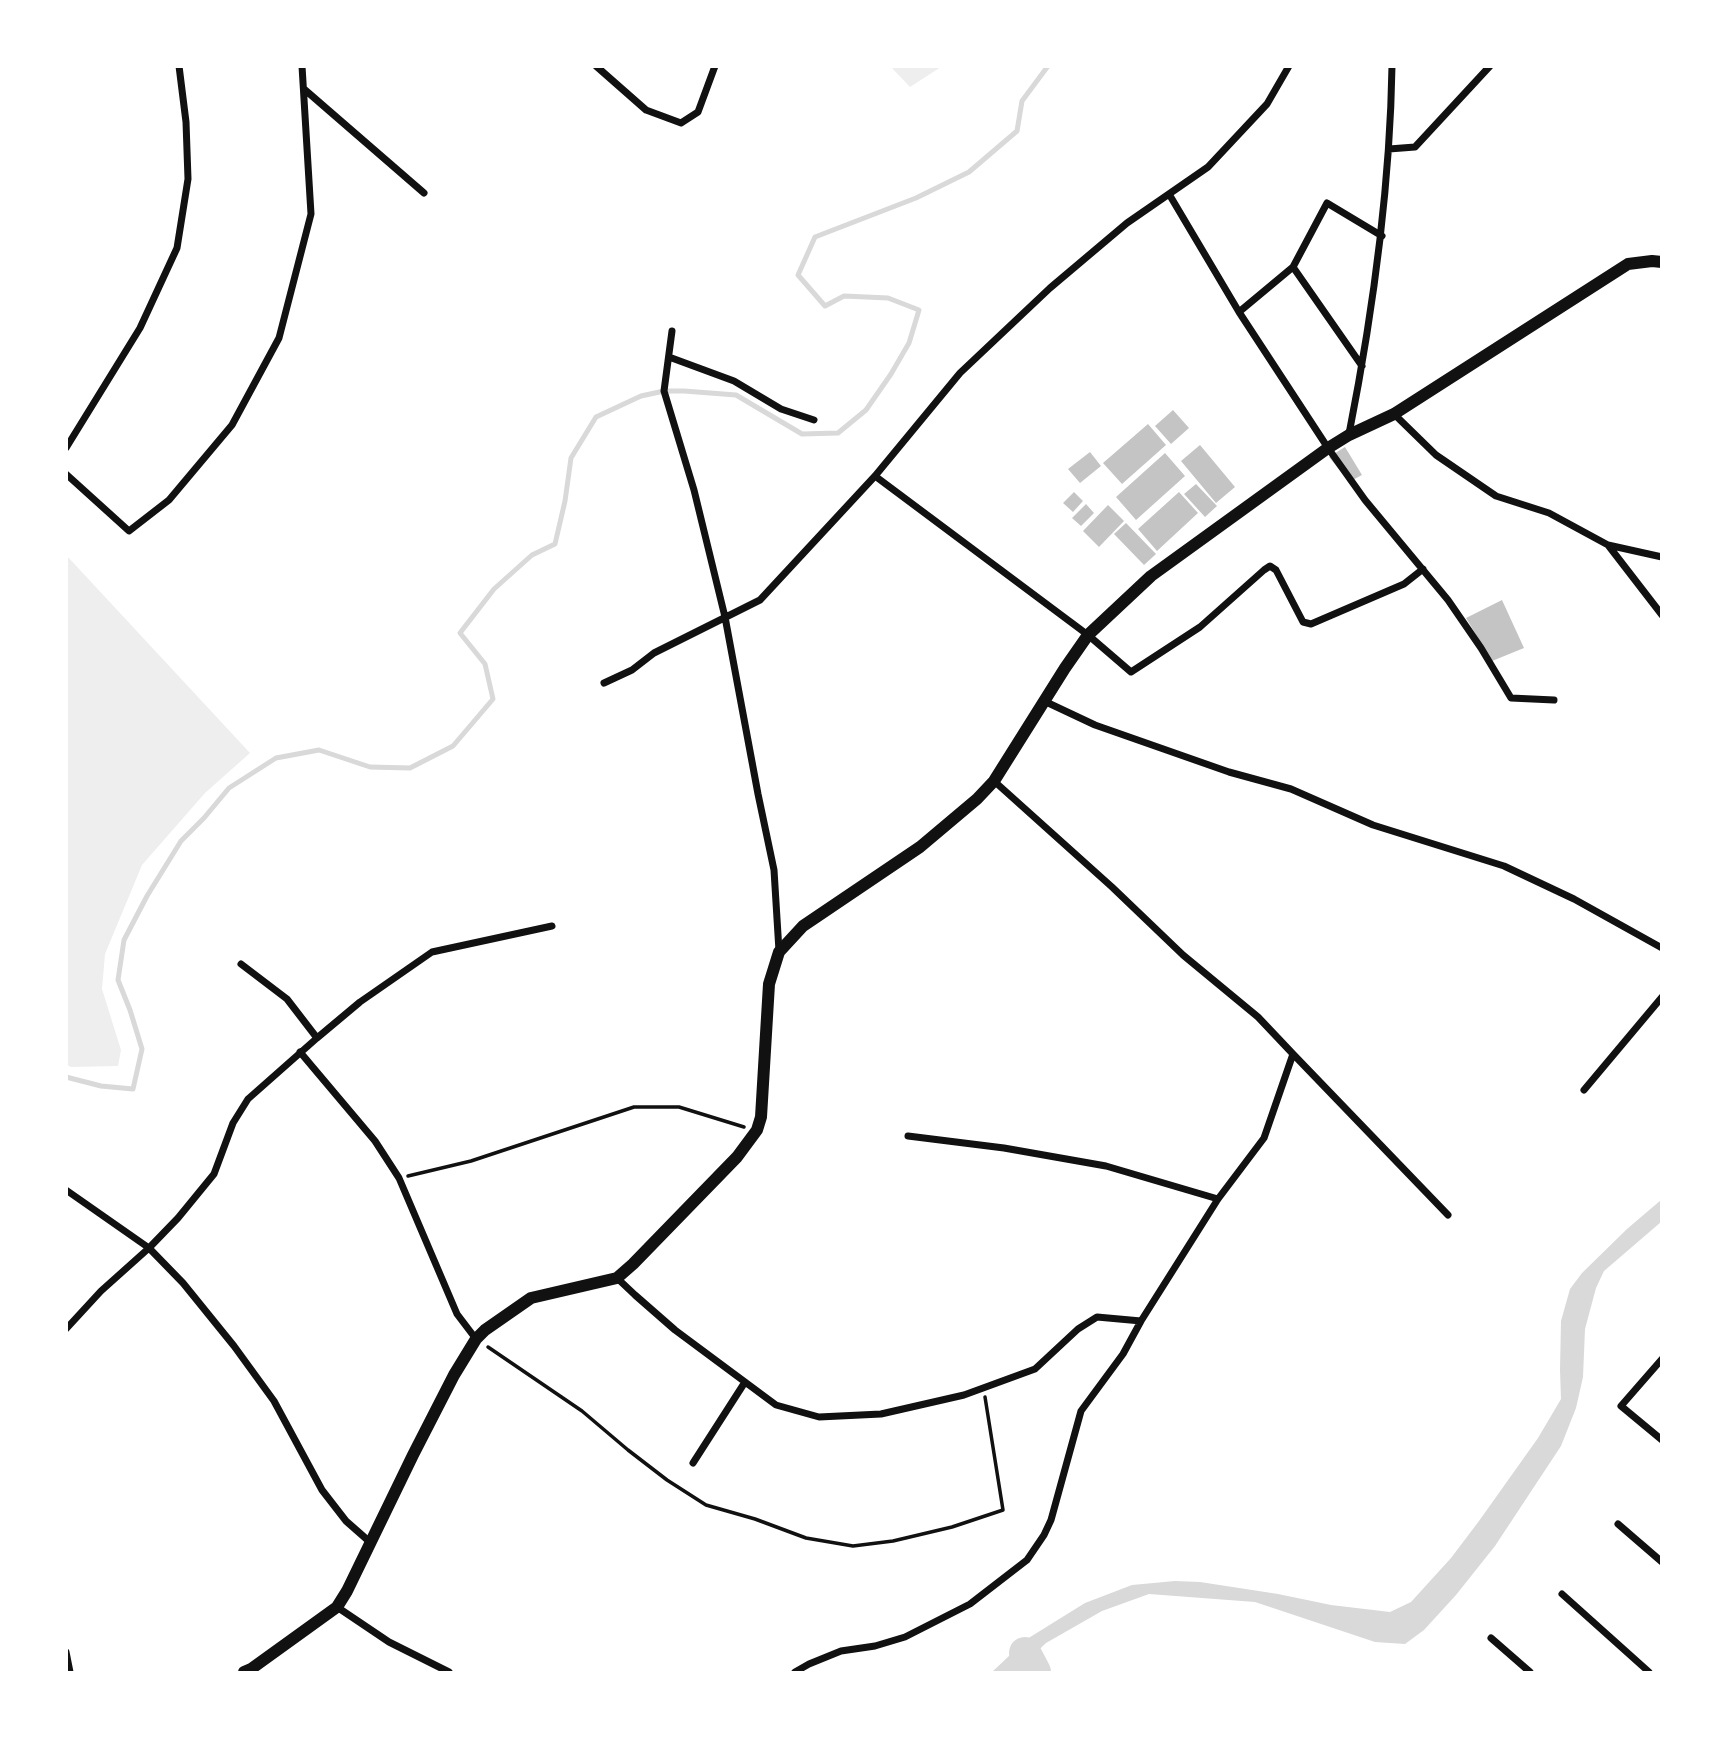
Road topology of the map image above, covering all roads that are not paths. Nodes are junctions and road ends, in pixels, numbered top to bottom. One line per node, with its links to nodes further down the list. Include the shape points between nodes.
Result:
1 (180, 66): 22 (street, via 188,179 177,248 140,328)
2 (302, 66): 8 (street)
3 (596, 66): 4 (street, via 646,110 681,123 698,112)
4 (715, 66)
5 (1289, 66): 11 (street, via 1267,104 1208,167)
6 (1392, 66): 9 (street)
7 (1490, 66): 9 (street, via 1415,147)
8 (304, 89): 10 (street); 24 (street, via 311,214 279,338 232,425 169,500 129,531)
9 (1389, 149): 12 (street)
10 (424, 193)
11 (1169, 194): 15 (street); 25 (street, via 1126,223 1059,280 960,373)
12 (1381, 236): 14 (street, via 1327,203); 18 (street)
13 (1661, 262): 19 (street, via 1628,264)
14 (1293, 267): 15 (street); 18 (street)
15 (1239, 312): 23 (street)
16 (672, 331): 17 (street)
17 (669, 357): 20 (street); 30 (street, via 664,391)
18 (1362, 366): 21 (street)
19 (1394, 414): 21 (street); 26 (street, via 1436,455 1496,496 1549,513)
20 (814, 420)
21 (1349, 435): 23 (street)
22 (66, 448)
23 (1328, 449): 28 (street); 31 (street, via 1151,576)
24 (66, 474)
25 (875, 475): 30 (street, via 760,600); 31 (street)
26 (1608, 544): 27 (street); 29 (street)
27 (1661, 556)
28 (1423, 569): 31 (street, via 1404,584 1307,624 1270,566 1200,627 1131,672); 33 (street, via 1511,698)
29 (1661, 615)
30 (725, 617): 32 (street); 38 (street, via 774,870)
31 (1088, 635): 34 (street)
32 (604, 683)
33 (1554, 700)
34 (1044, 701): 35 (street); 37 (street, via 1095,725 1291,789 1373,825 1504,866)
35 (994, 780): 38 (street, via 920,848 803,926); 43 (street, via 1183,955 1258,1017)
36 (552, 926): 41 (street, via 432,952)
37 (1661, 948)
38 (779, 952): 50 (street, via 769,984 757,1130 737,1157)
39 (241, 964): 41 (street, via 287,999)
40 (1661, 997): 44 (street)
41 (317, 1038): 42 (street)
42 (300, 1052): 49 (street, via 248,1099 233,1123 214,1174); 53 (street, via 375,1141 399,1178 457,1314)
43 (1293, 1054): 47 (street, via 1264,1138); 48 (street)
44 (1584, 1090)
45 (908, 1136): 47 (street, via 1106,1166)
46 (66, 1190): 49 (street)
47 (1218, 1199): 51 (street)
48 (1448, 1214)
49 (149, 1248): 52 (street); 59 (street, via 234,1346 274,1401 323,1490 346,1521)
50 (617, 1278): 53 (street, via 531,1298); 55 (street, via 675,1330)
51 (1141, 1321): 55 (street, via 1097,1317 1035,1368 964,1395 881,1414 819,1417 776,1405); 68 (street, via 1081,1411 1051,1520 1027,1560 970,1604 905,1637 841,1651)
52 (66, 1329)
53 (476, 1339): 59 (street)
54 (1661, 1359): 56 (street, via 1621,1406)
55 (745, 1382): 57 (street)
56 (1661, 1440)
57 (693, 1463)
58 (1618, 1524): 60 (street)
59 (371, 1543): 62 (street)
60 (1661, 1562)
61 (1562, 1594): 70 (street)
62 (337, 1607): 66 (street); 67 (street, via 389,1642)
63 (1491, 1638): 69 (street)
64 (66, 1652): 65 (street)
65 (70, 1672)
66 (244, 1672)
67 (449, 1672)
68 (795, 1672)
69 (1530, 1672)
70 (1649, 1672)

